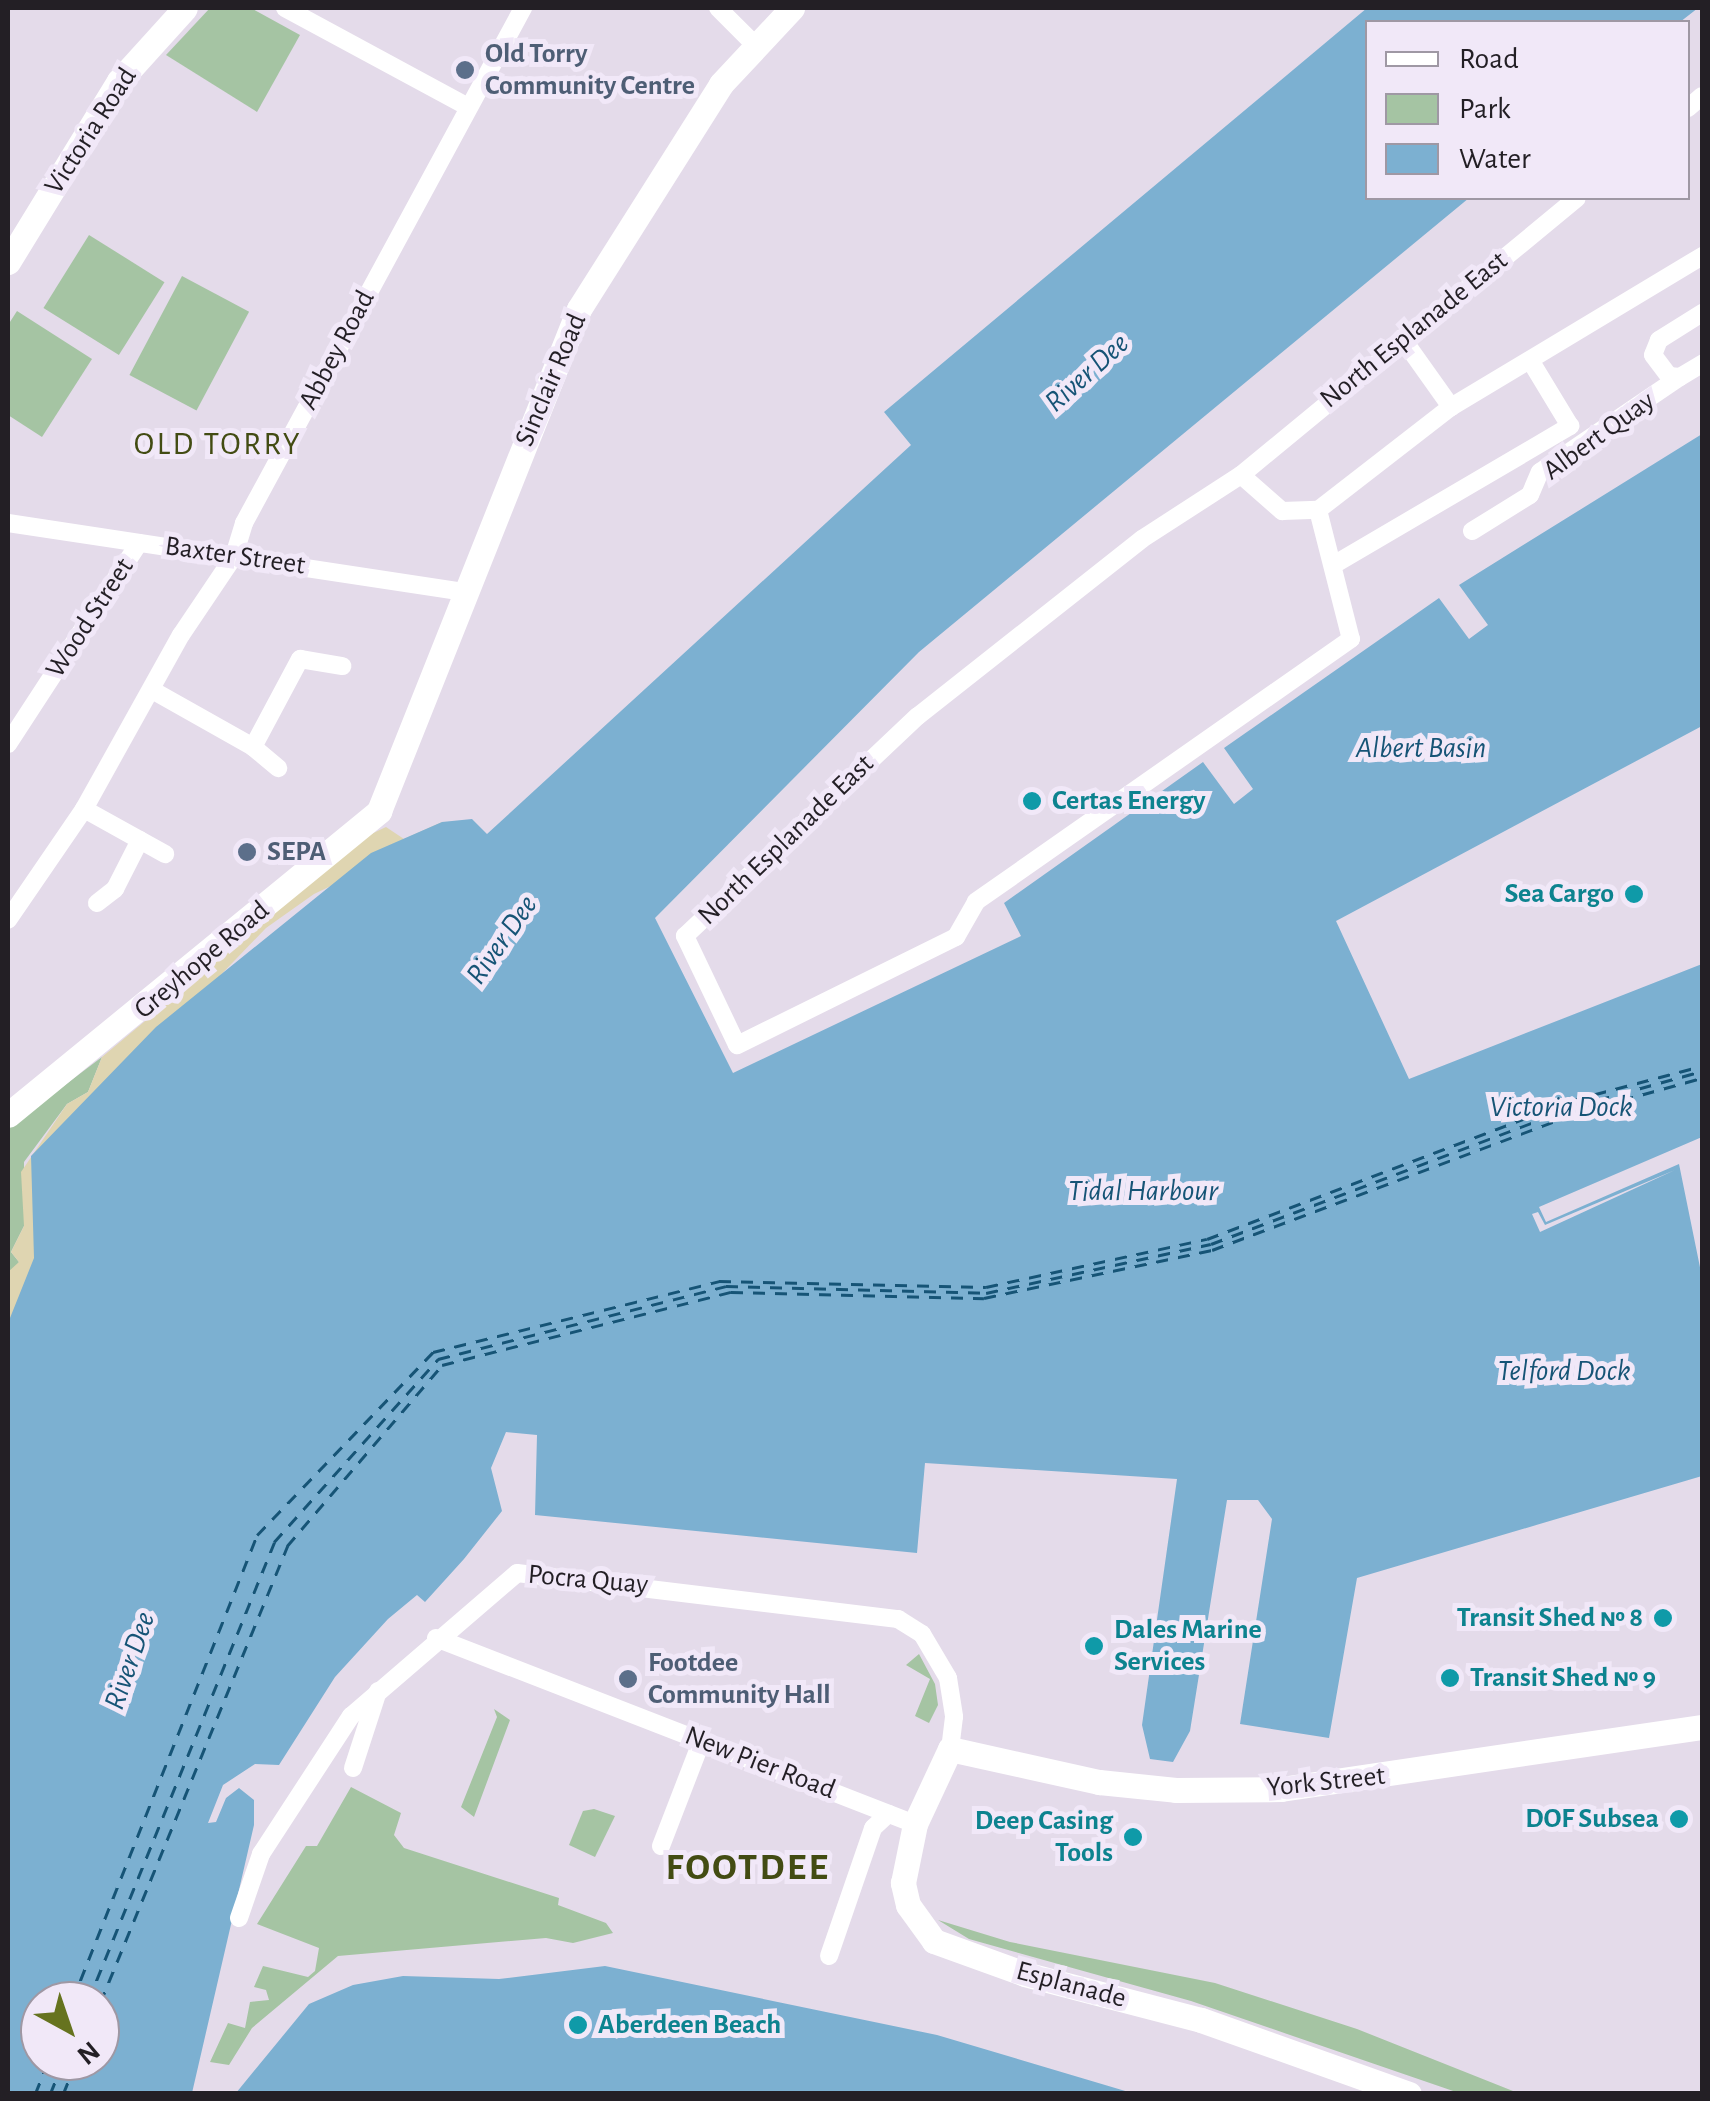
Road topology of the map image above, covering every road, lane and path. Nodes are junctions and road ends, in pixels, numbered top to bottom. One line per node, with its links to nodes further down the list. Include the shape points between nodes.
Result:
1 (185, 8): 10 (street, Victoria Road, via 119,81)
2 (285, 8): 7 (street)
3 (523, 8): 7 (street, Abbey Road)
4 (718, 8): 6 (street)
5 (792, 8): 6 (street, Sinclair Road)
6 (753, 43): 24 (street, Sinclair Road, via 579,309)
7 (468, 107): 22 (street, Abbey Road, via 244,523)
8 (1574, 200): 12 (street, North Esplanade East)
9 (1702, 256): 13 (street)
10 (8, 262)
11 (1702, 313): 15 (street, Albert Quay, via 1654,346 1664,372)
12 (1402, 338): 16 (street); 17 (street, North Esplanade East)
13 (1530, 360): 16 (street); 23 (street, via 1570,426)
14 (1702, 364): 15 (street, Albert Quay)
15 (1680, 378): 20 (street, Albert Quay, via 1540,472 1530,495)
16 (1451, 407): 18 (street)
17 (1241, 474): 18 (street, via 1282,511); 23 (street, North Esplanade East, via 1142,539 918,716 685,936 738,1045 956,936 976,902 1351,639 1342,622)
18 (1318, 510): 23 (street)
19 (8, 524): 21 (street, Baxter Street)
20 (1472, 531)
21 (139, 543): 22 (street, Baxter Street); 27 (street, Wood Street)
22 (234, 556): 24 (street, Baxter Street); 26 (street, Abbey Road)
23 (1335, 564)
24 (462, 592): 30 (street, Sinclair Road)
25 (342, 666): 28 (street, via 300,660)
26 (152, 690): 28 (street); 31 (street, Abbey Road)
27 (8, 744)
28 (253, 747): 29 (street)
29 (278, 768)
30 (387, 796): 36 (street, Greyhope Road, via 352,836)
31 (84, 809): 32 (street); 35 (street, Abbey Road)
32 (140, 840): 33 (street); 34 (street, via 115,888)
33 (165, 854)
34 (97, 903)
35 (8, 920)
36 (8, 1115)
37 (436, 1638): 38 (street, Pocra Quay); 40 (street, New Pier Road); 41 (street, Pocra Quay, via 501,1580 528,1571 887,1615 922,1634 943,1667 954,1716)
38 (378, 1691): 42 (street); 46 (street, Pocra Quay, via 261,1854)
39 (1702, 1727): 41 (street, York Street, via 1281,1789 1176,1790 1099,1782)
40 (702, 1740): 43 (street, New Pier Road); 45 (street)
41 (950, 1749): 44 (street, Esplanade)
42 (353, 1768)
43 (888, 1814): 44 (street, New Pier Road); 47 (street, via 874,1828)
44 (915, 1824): 48 (street, Esplanade, via 903,1884 913,1914 934,1941 1025,1974 1201,2020)
45 (661, 1846)
46 (239, 1918)
47 (828, 1956)
48 (1409, 2094)

